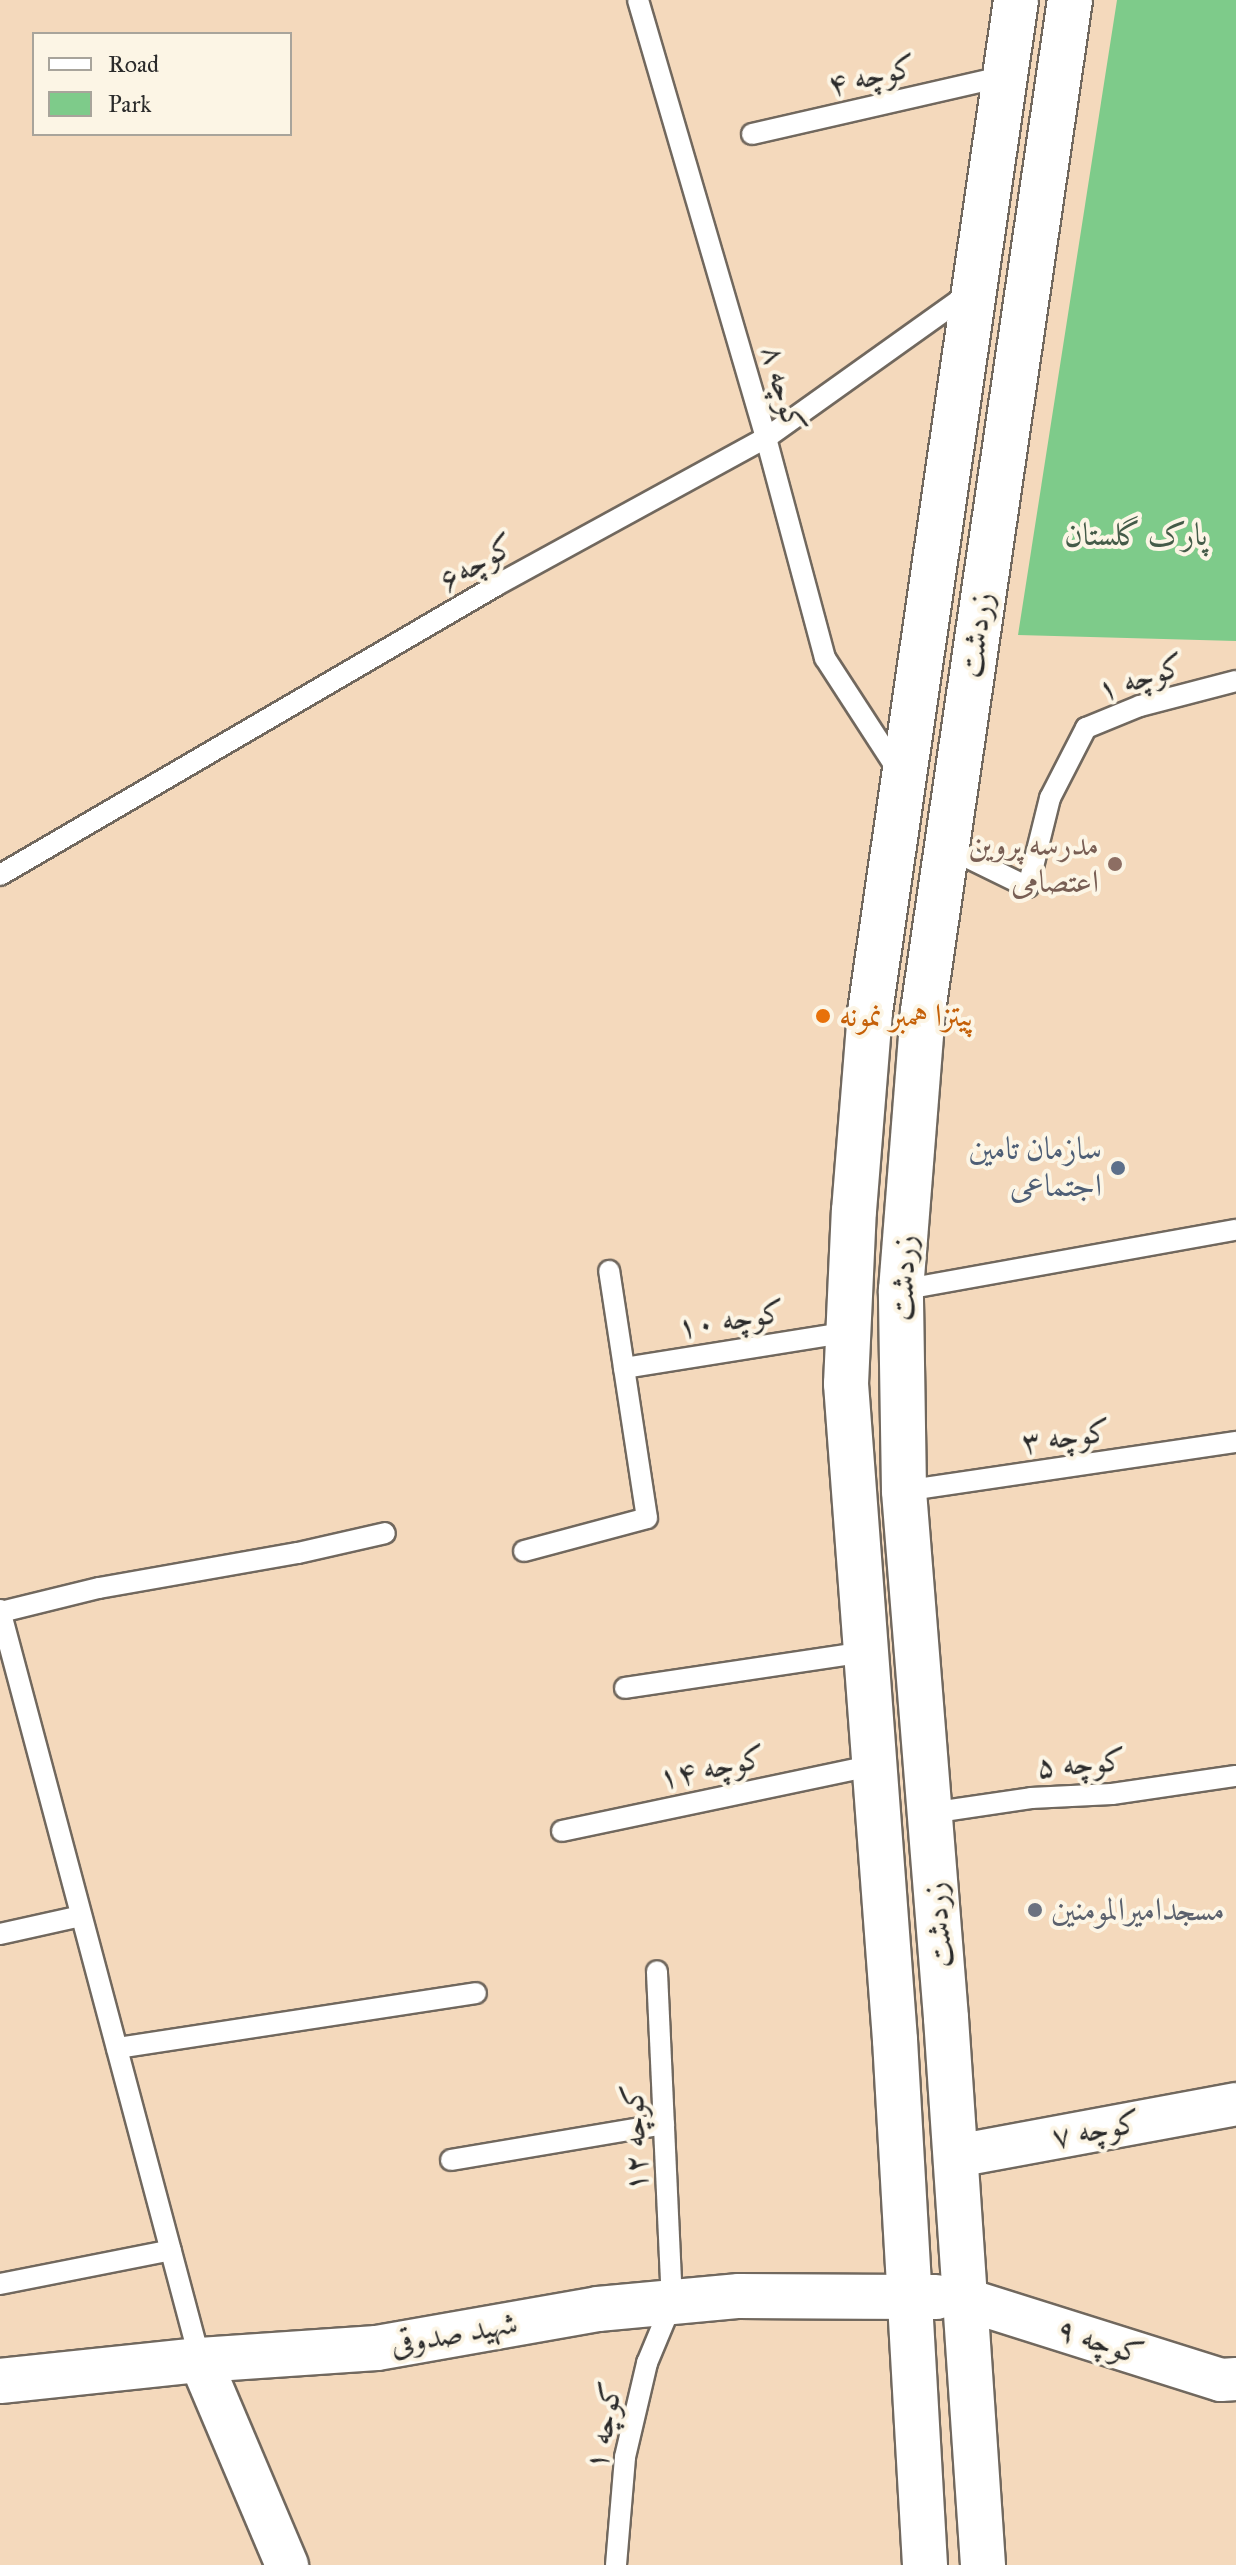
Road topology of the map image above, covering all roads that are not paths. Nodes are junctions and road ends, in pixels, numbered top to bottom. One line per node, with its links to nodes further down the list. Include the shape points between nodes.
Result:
1 (638, 0): 7 (lane, کوچه ۸)
2 (1015, 11): 3 (street); 4 (street, زردشت)
3 (1068, 14): 10 (street, زردشت)
4 (1005, 76): 5 (lane, کوچه ۴); 6 (street, زردشت)
5 (752, 134)
6 (974, 290): 7 (lane, کوچه۶); 9 (street, زردشت)
7 (766, 438): 9 (lane, کوچه ۸, via 825,658); 11 (lane, کوچه۶, via 497,585)
8 (1236, 681): 10 (lane, کوچه ۱, via 1140,706 1086,728 1050,798 1028,887)
9 (903, 778): 15 (street, زردشت, via 870,1012)
10 (946, 847): 14 (street, زردشت, via 923,1011)
11 (0, 875)
12 (1236, 1230): 14 (lane)
13 (609, 1271): 16 (lane)
14 (901, 1290): 18 (street, زردشت)
15 (848, 1332): 16 (lane, کوچه ۱۰); 22 (street, زردشت, via 846,1384)
16 (624, 1368): 20 (lane, via 647,1518)
17 (1236, 1442): 18 (lane, کوچه ۳)
18 (904, 1491): 26 (street, زردشت)
19 (385, 1533): 21 (lane)
20 (524, 1551)
21 (0, 1611): 28 (lane)
22 (866, 1652): 23 (lane); 24 (street, زردشت)
23 (625, 1688)
24 (874, 1765): 27 (lane, کوچه ۱۴); 39 (street, زردشت)
25 (1236, 1776): 26 (lane, کوچه ۵)
26 (930, 1813): 35 (street, زردشت)
27 (562, 1831)
28 (81, 1916): 29 (lane); 32 (lane)
29 (0, 1934)
30 (657, 1971): 34 (lane, کوچه ۱۲)
31 (476, 1993): 32 (lane)
32 (117, 2048): 37 (lane)
33 (1236, 2104): 35 (street, کوچه ۷)
34 (664, 2124): 36 (lane); 41 (lane, کوچه ۱۲)
35 (956, 2156): 40 (street, زردشت)
36 (451, 2160)
37 (171, 2250): 38 (lane); 42 (lane)
38 (0, 2284)
39 (908, 2295): 40 (street, شهید صدوقی); 41 (street, شهید صدوقی, via 739,2296); 47 (street, زردشت)
40 (964, 2299): 43 (street, کوچه ۹, via 1221,2380); 48 (street, زردشت)
41 (672, 2303): 42 (street, شهید صدوقی, via 598,2309 377,2348); 46 (lane, کوچه ۱, via 647,2363 625,2457)
42 (200, 2360): 44 (street, شهید صدوقی); 45 (street)
43 (1236, 2379)
44 (0, 2381)
45 (287, 2565)
46 (616, 2565)
47 (925, 2565)
48 (983, 2565)

